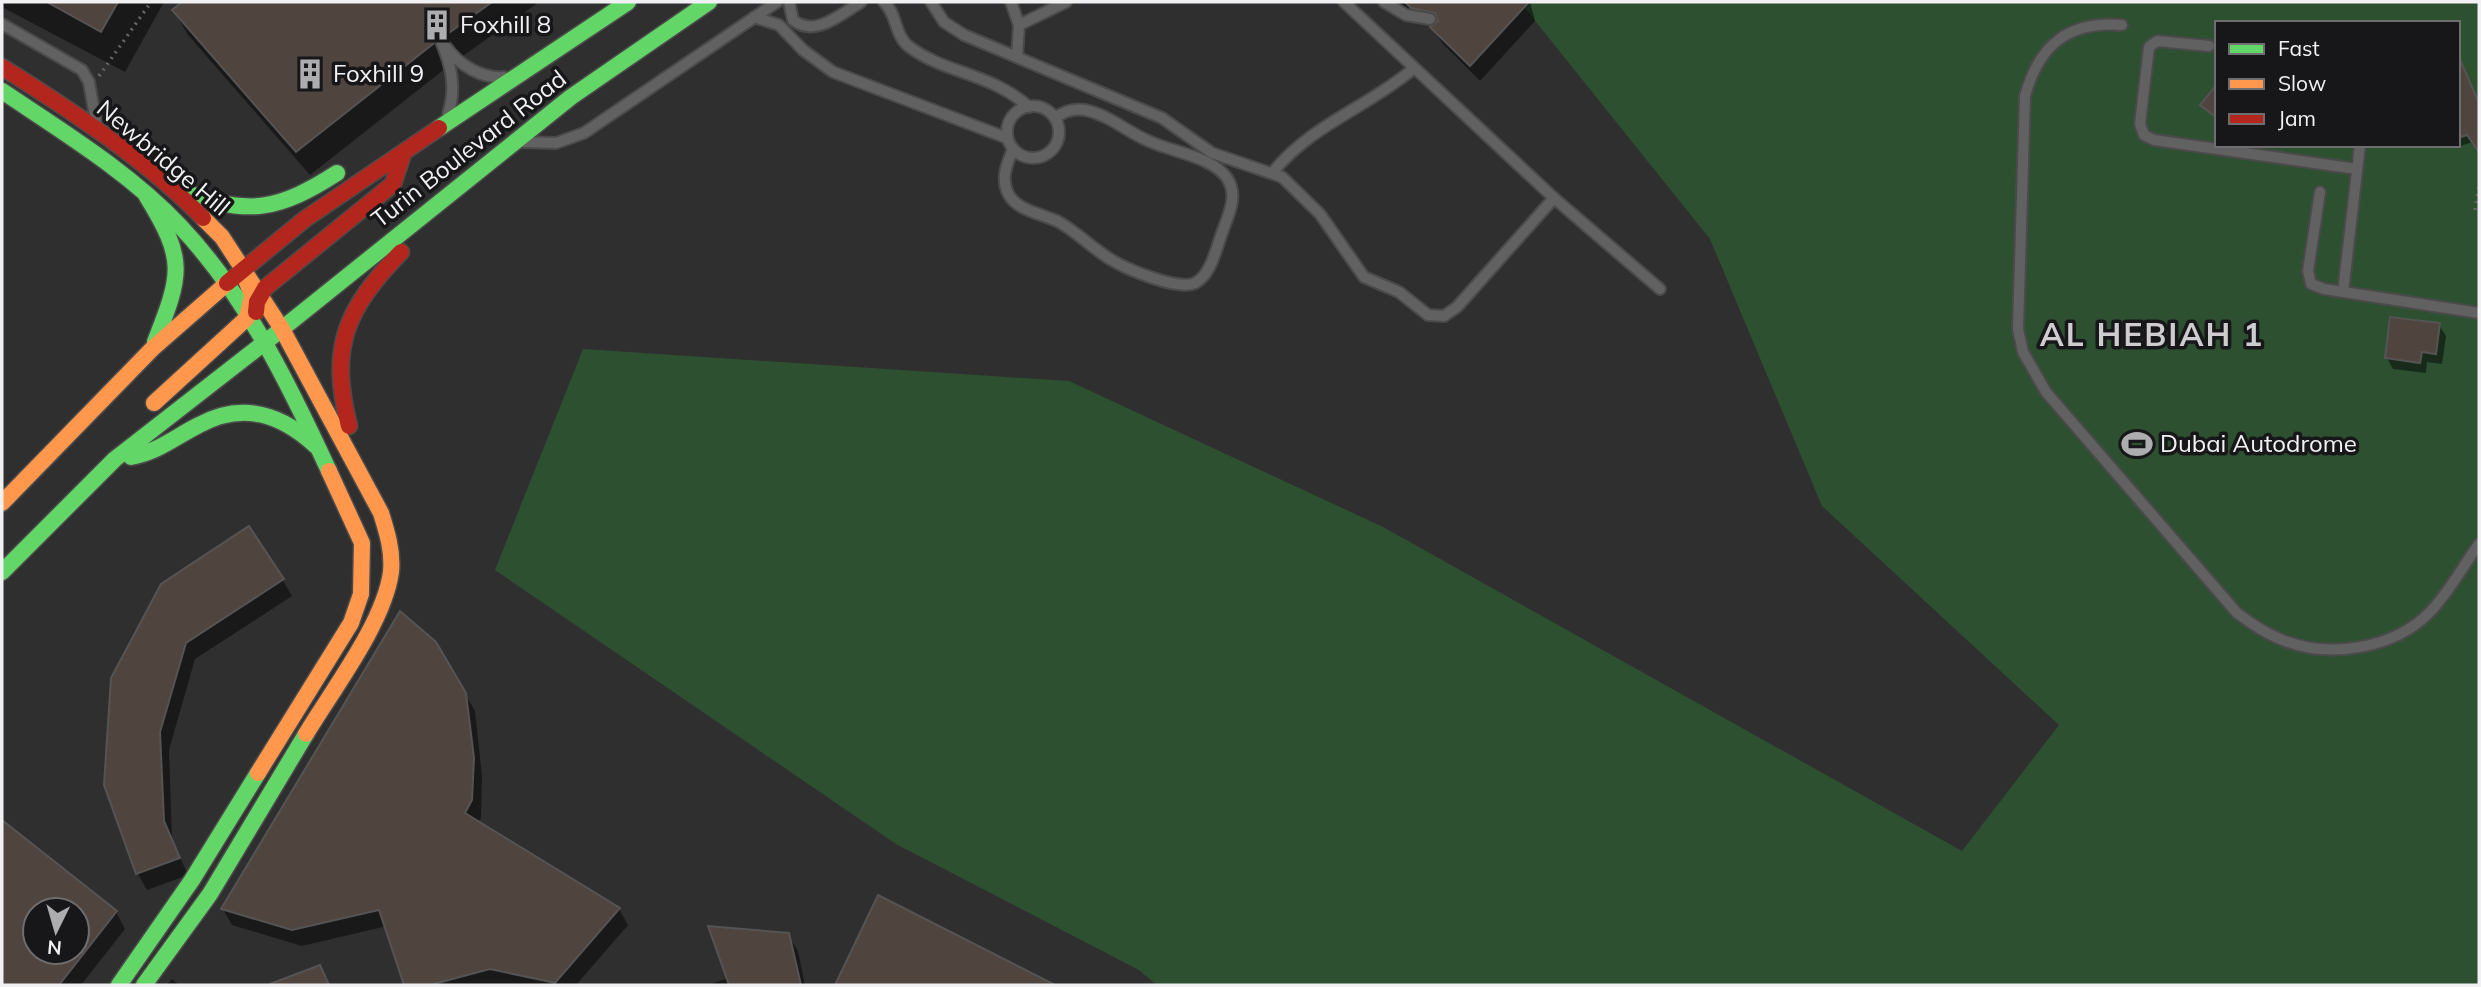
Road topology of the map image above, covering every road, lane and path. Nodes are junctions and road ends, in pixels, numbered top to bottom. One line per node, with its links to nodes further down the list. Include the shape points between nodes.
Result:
1 (151, 2): 26 (path)
2 (628, 2): 13 (main road, Turin Boulevard Road)
3 (709, 2): 33 (main road, Turin Boulevard Road)
4 (778, 2): 14 (lane)
5 (789, 2): 19 (lane, via 793,20)
6 (861, 2): 19 (lane, via 822,24)
7 (884, 2): 28 (lane, via 901,38 913,50 994,82)
8 (931, 2): 22 (lane, via 954,29)
9 (1010, 2): 17 (lane)
10 (1066, 2): 17 (lane)
11 (1343, 2): 24 (lane)
12 (1384, 2): 15 (lane, via 1406,15)
13 (612, 7): 25 (main road, Turin Boulevard Road)
14 (754, 17): 20 (lane, via 772,20); 33 (lane, via 575,138 556,143)
15 (1430, 19)
16 (2, 24): 26 (lane, via 76,66)
17 (1019, 25): 22 (lane)
18 (2122, 25): 62 (lane, via 2098,23 2056,40 2031,75 2025,96 2018,329 2023,352 2046,393 2236,613 2288,643 2347,649 2404,631 2428,613)
19 (806, 27): 20 (lane)
20 (793, 41): 32 (lane, via 833,72)
21 (2209, 46): 37 (lane, via 2163,41 2149,47 2140,124 2144,135)
22 (1017, 57): 38 (lane, via 1162,118 1212,153)
23 (2, 67): 31 (main road, Newbridge Hill)
24 (1413, 69): 38 (lane, via 1373,100 1306,138); 43 (lane)
25 (514, 76): 30 (main road, Turin Boulevard Road); 30 (lane, via 480,73 451,53 440,39 453,92)
26 (90, 89): 31 (lane)
27 (2, 91): 42 (main road, Newbridge Hill)
28 (1029, 107): 29 (lane, via 1044,108); 32 (lane, via 1012,117)
29 (1055, 118): 35 (lane, via 1059,138 1046,155 1032,159); 35 (lane, via 1071,110 1088,111 1221,172 1230,184 1231,208 1201,279 1178,285 1126,267 1075,231 1014,203 1005,176)
30 (444, 125): 36 (main road, Turin Boulevard Road)
31 (97, 132): 39 (main road, Newbridge Hill)
32 (1007, 138): 35 (lane)
33 (514, 141): 45 (main road, Turin Boulevard Road)
34 (2360, 147): 37 (lane)
35 (1013, 149)
36 (403, 154): 39 (main road, via 357,162 286,203 262,209 222,206); 46 (main road, Turin Boulevard Road, via 305,219); 50 (main road, via 393,184)
37 (2357, 169): 49 (lane)
38 (1273, 172): 43 (lane, via 1320,214 1364,277 1399,292 1423,313 1436,317 1457,307)
39 (163, 182): 46 (main road, Newbridge Hill, via 208,222)
40 (2479, 186): 44 (path)
41 (2320, 192): 49 (lane, via 2308,278 2317,288)
42 (146, 195): 47 (main road, Newbridge Hill, via 189,236); 55 (main road, via 172,237 178,263 175,290)
43 (1554, 198): 48 (lane)
44 (2475, 210)
45 (415, 219): 53 (main road, Turin Boulevard Road); 59 (main road, via 409,241 363,293 343,337 337,380 350,431)
46 (242, 270): 47 (main road, Turin Boulevard Road); 50 (main road, Newbridge Hill); 52 (main road, via 252,295)
47 (225, 285): 52 (main road, Newbridge Hill); 55 (main road, Turin Boulevard Road)
48 (1660, 289)
49 (2343, 292): 51 (lane)
50 (260, 295): 53 (main road, Newbridge Hill); 54 (main road, via 256,310)
51 (2479, 313)
52 (247, 318): 54 (main road, Newbridge Hill); 56 (main road)
53 (282, 329): 54 (main road, Turin Boulevard Road); 59 (main road, Newbridge Hill)
54 (264, 343): 58 (main road, Newbridge Hill); 60 (main road, Turin Boulevard Road)
55 (153, 348): 61 (main road, Turin Boulevard Road)
56 (141, 414)
57 (117, 437): 60 (main road)
58 (316, 446): 60 (main road, via 284,421 238,413 204,421 155,452); 64 (main road, Newbridge Hill, via 362,543 365,568 358,609 192,880)
59 (350, 457): 65 (main road, Newbridge Hill, via 381,513 390,544 391,570 383,606 210,894)
60 (115, 459): 63 (main road, Turin Boulevard Road)
61 (2, 503)
62 (2479, 544)
63 (2, 572)
64 (120, 985)
65 (144, 985)

